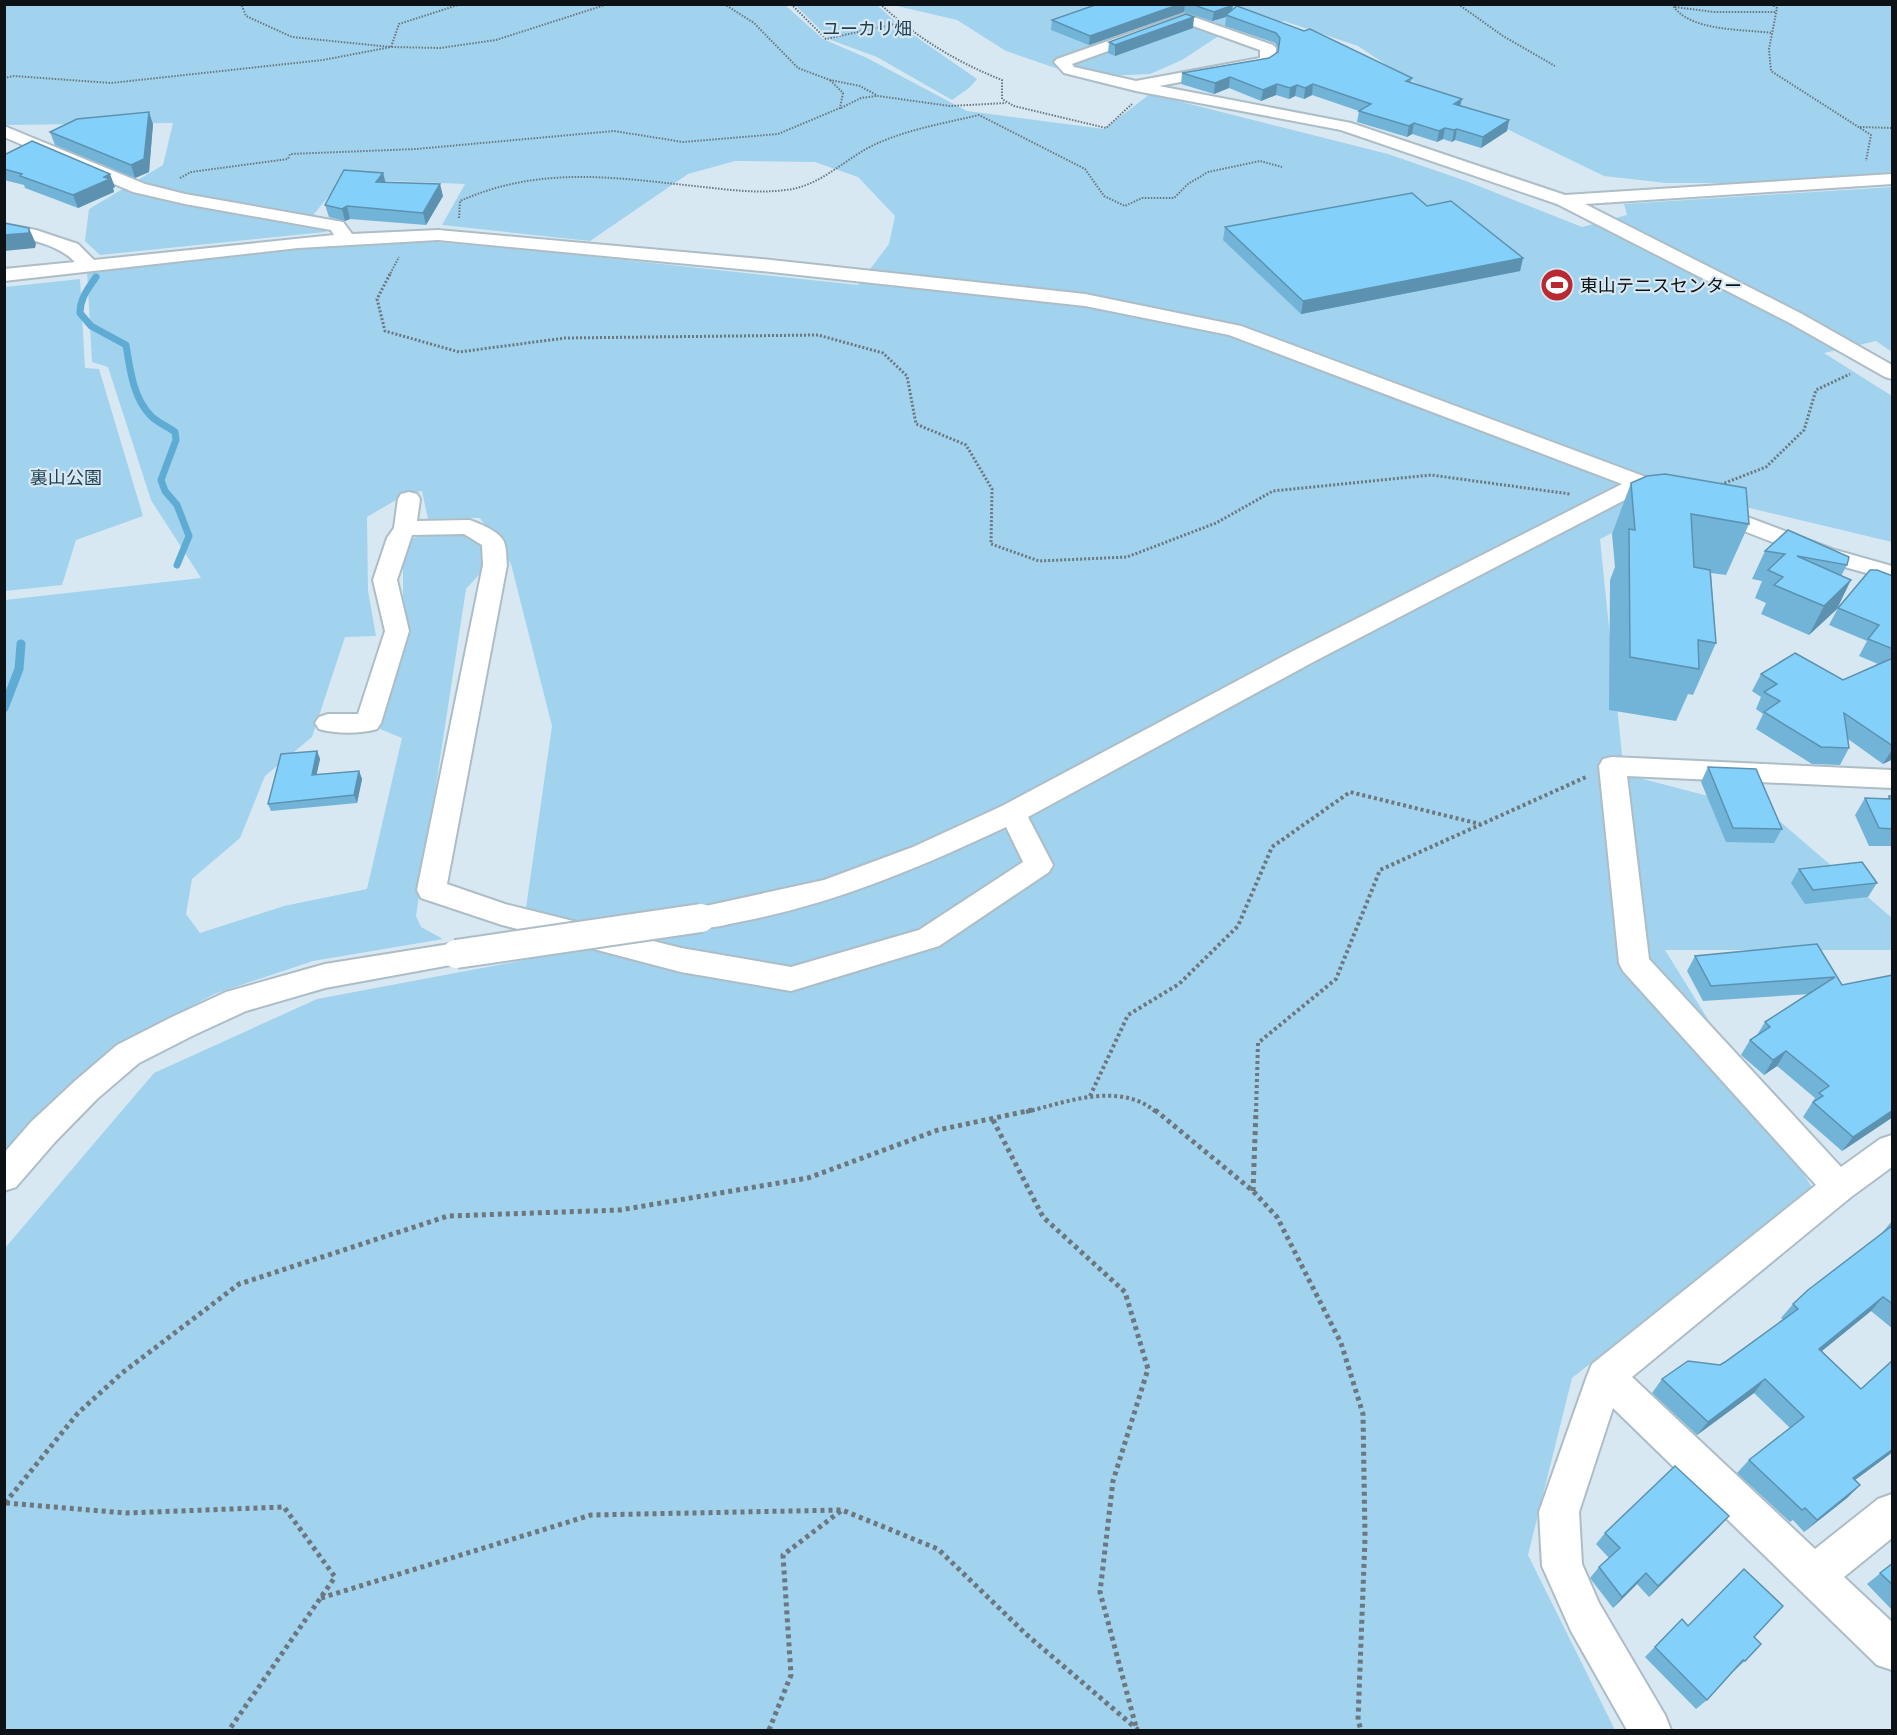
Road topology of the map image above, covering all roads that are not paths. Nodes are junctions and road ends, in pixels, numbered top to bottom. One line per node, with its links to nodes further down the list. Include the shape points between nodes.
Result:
1 (1143, 88): 1 (street, via 1069,70 1062,62 1185,18 1268,48 1267,61); 4 (street, via 1345,126)
2 (4, 131): 6 (street, via 139,188 338,226)
3 (1893, 179): 4 (street)
4 (1563, 200): 9 (street, via 1795,318)
5 (4, 229): 7 (street, via 72,248)
6 (346, 239): 7 (street); 10 (street, via 438,235 1085,300 1234,330)
7 (90, 266): 8 (street)
8 (4, 275)
9 (1893, 373)
10 (1640, 483): 13 (street, via 1827,555); 16 (street, via 1306,655)
11 (409, 499): 12 (street)
12 (405, 528): 14 (street, via 386,580 397,631 368,723); 16 (street, via 468,527 493,542 495,565 431,890 502,914 681,960 791,979 928,938 1039,865)
13 (1893, 573)
14 (328, 723)
15 (1893, 779): 19 (street, via 1612,766 1634,963)
16 (1012, 813): 18 (street, bridge, via 923,855 830,889 763,906 325,976 237,1001 128,1054 43,1132)
17 (1893, 1149): 19 (street)
18 (4, 1177)
19 (1839, 1187): 20 (street)
20 (1605, 1376): 22 (street); 24 (street, via 1559,1512 1562,1566 1585,1617)
21 (1893, 1513): 22 (street)
22 (1814, 1576): 23 (street)
23 (1893, 1650)
24 (1650, 1731)

